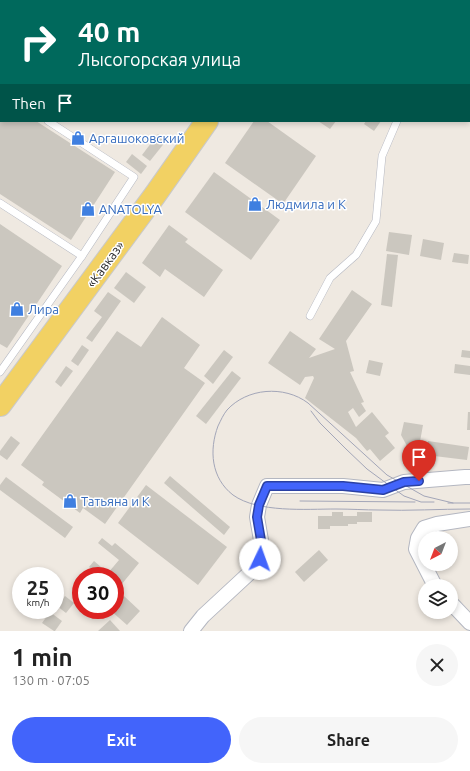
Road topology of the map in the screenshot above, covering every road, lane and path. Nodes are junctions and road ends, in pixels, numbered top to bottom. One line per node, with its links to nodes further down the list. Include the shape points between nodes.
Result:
1 (50, 122): 6 (lane, via 134,177)
2 (190, 122): 9 (main road, «Кавказ»)
3 (206, 122): 10 (main road, «Кавказ»)
4 (397, 122): 7 (lane, via 382,156 376,221 356,255 330,278)
5 (0, 203): 6 (lane)
6 (82, 256): 8 (lane)
7 (310, 316)
8 (0, 372)
9 (0, 382)
10 (0, 405)
11 (470, 477): 16 (street, via 404,482 383,490 343,486 267,486 257,517 263,552 257,566 203,616)
12 (470, 519): 13 (street, via 424,528 418,538 416,549)
13 (431, 579)
14 (458, 610): 15 (street)
15 (470, 623)
16 (191, 631)

